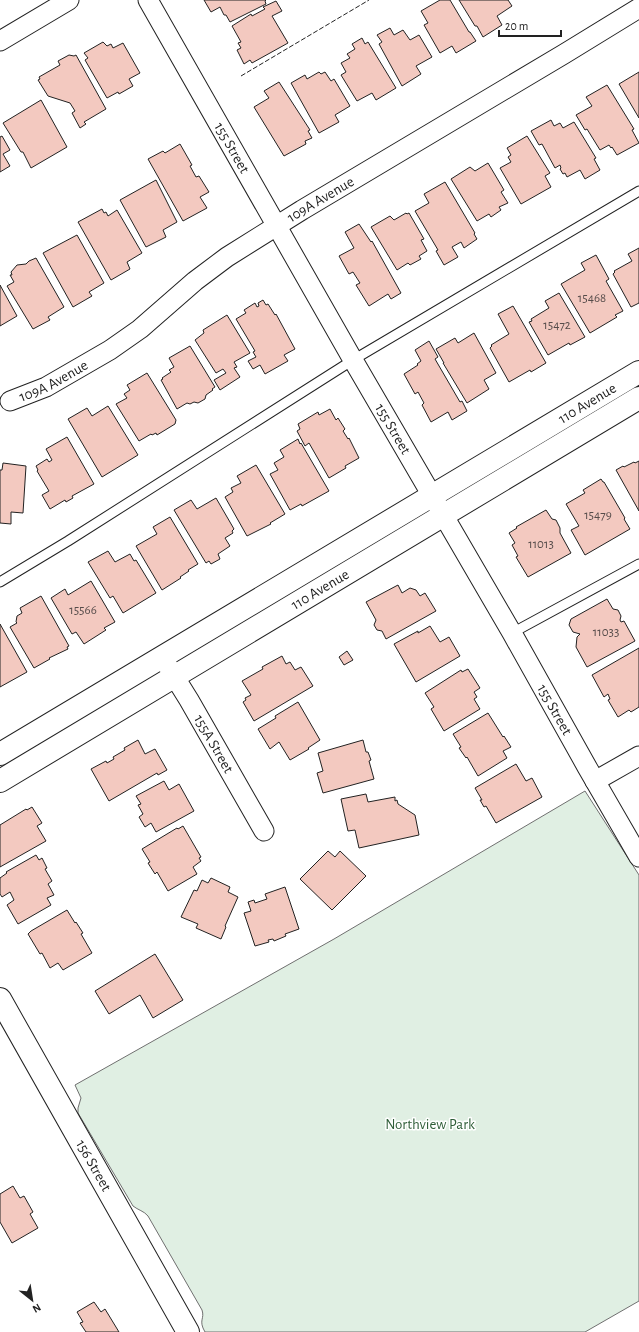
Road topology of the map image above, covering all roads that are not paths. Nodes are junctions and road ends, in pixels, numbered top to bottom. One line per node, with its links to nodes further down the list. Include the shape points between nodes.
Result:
1 (69, 0): 4 (street)
2 (148, 0): 6 (street, 155 Street)
3 (639, 8): 6 (street, 109A Avenue)
4 (0, 41)
5 (639, 190): 7 (lane)
6 (276, 226): 7 (street, 155 Street); 10 (street, 109A Avenue, via 210,268 126,340 46,388)
7 (353, 360): 11 (street, 155 Street); 14 (lane)
8 (639, 372): 11 (street, 110 Avenue)
9 (639, 398): 12 (street, 110 Avenue)
10 (10, 401)
11 (432, 495): 12 (street, 155 Street); 16 (street, 110 Avenue)
12 (444, 516): 15 (street, 155 Street); 17 (street, 110 Avenue)
13 (639, 564): 15 (lane)
14 (0, 582)
15 (512, 633): 21 (street, 155 Street)
16 (162, 657): 17 (street, 155A Street); 18 (street, 110 Avenue)
17 (174, 677): 20 (street, 110 Avenue); 22 (street, 155A Street)
18 (0, 754)
19 (639, 756): 21 (street)
20 (0, 781)
21 (595, 781): 23 (street, 155 Street)
22 (264, 831)
23 (639, 858)
24 (0, 999): 25 (street, 156 Street)
25 (188, 1332)

